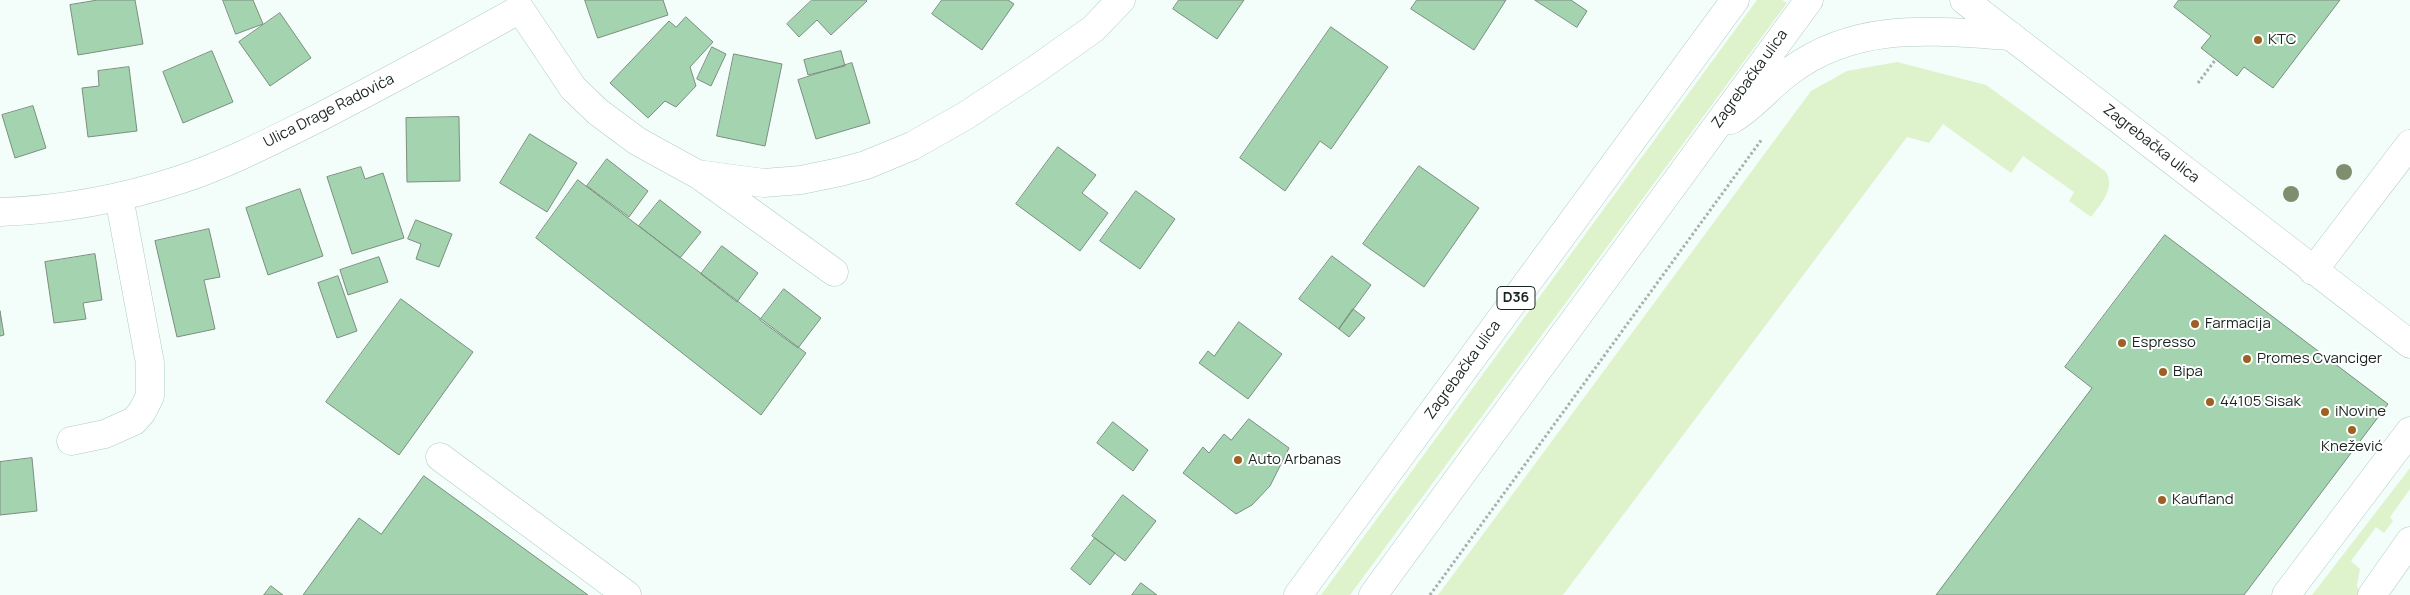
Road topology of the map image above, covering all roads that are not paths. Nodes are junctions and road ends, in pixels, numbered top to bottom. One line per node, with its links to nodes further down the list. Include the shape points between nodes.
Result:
1 (1121, 0): 9 (street, via 1093,29 965,116 912,146 840,172 801,180 764,183)
2 (1735, 0): 20 (street, Zagrebačka ulica / D36)
3 (1809, 0): 7 (street, Zagrebačka ulica)
4 (1964, 0): 6 (street, Zagrebačka ulica)
5 (521, 5): 9 (street, via 573,88 598,112 637,141); 10 (street, Ulica Drage Radovića, via 361,96 249,152 177,181)
6 (2011, 36): 7 (street, via 1904,31 1853,39 1789,72 1743,113); 12 (street, Zagrebačka ulica)
7 (1714, 129): 21 (street, Zagrebačka ulica)
8 (2410, 144): 12 (street)
9 (697, 174): 13 (street)
10 (119, 197): 11 (street, Ulica Drage Radovića, via 61,207); 16 (street, via 150,363 150,396 134,421 104,434)
11 (0, 212)
12 (2313, 270): 14 (street, Zagrebačka ulica)
13 (834, 272)
14 (2410, 344)
15 (2410, 431): 22 (street)
16 (72, 441)
17 (440, 457): 19 (street)
18 (2408, 548): 23 (street)
19 (627, 595)
20 (1298, 595)
21 (1373, 595)
22 (2286, 595)
23 (2372, 595)

